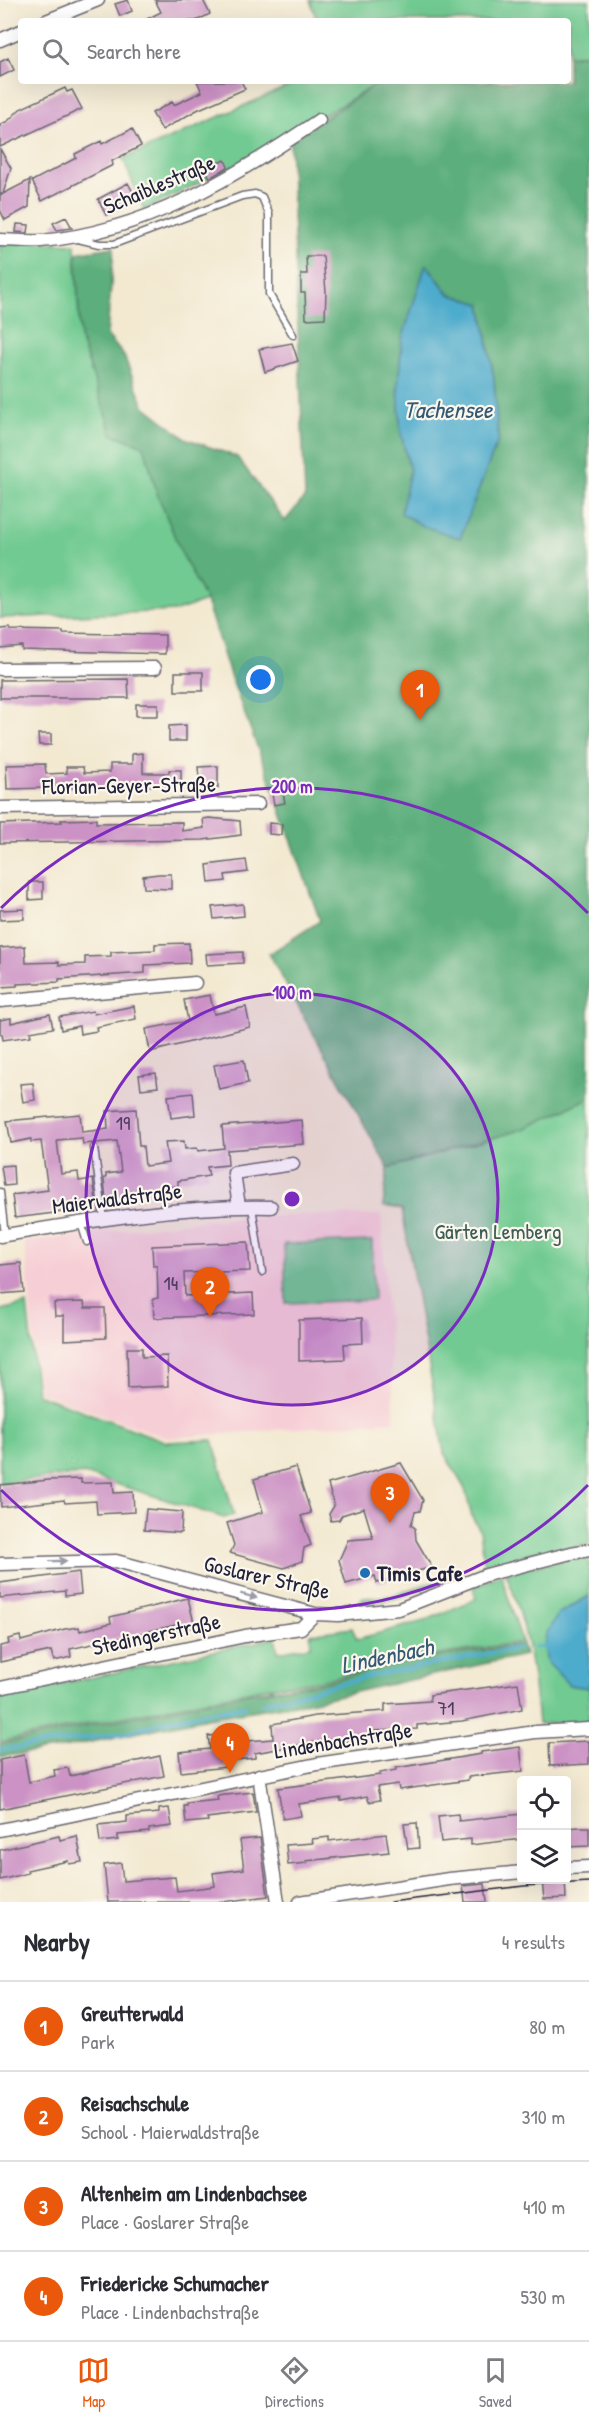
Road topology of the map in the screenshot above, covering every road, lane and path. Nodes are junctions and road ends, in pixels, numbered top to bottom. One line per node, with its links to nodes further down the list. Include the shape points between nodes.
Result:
1 (98, 0): 2 (street)
2 (53, 18)
3 (18, 32): 4 (street)
4 (0, 40)
5 (320, 120): 6 (street, Schaiblestraße, via 258,162 183,202 107,230)
6 (68, 237): 7 (street, Schaiblestraße); 8 (lane, via 114,244 255,194 262,197 269,214 269,294)
7 (0, 240)
8 (293, 335)
9 (0, 669): 10 (street)
10 (155, 669)
11 (258, 804): 12 (street, Florian-Geyer-Straße)
12 (0, 808)
13 (195, 982): 14 (street)
14 (0, 1001)
15 (94, 1148): 20 (lane)
16 (293, 1164): 18 (street, via 234,1173)
17 (0, 1192): 22 (lane)
18 (245, 1206): 19 (street, Maierwaldstraße); 20 (street, Maierwaldstraße); 24 (lane)
19 (271, 1207)
20 (105, 1220): 21 (street, Maierwaldstraße)
21 (81, 1223): 22 (street, Maierwaldstraße); 23 (lane)
22 (3, 1235)
23 (87, 1242)
24 (262, 1272)
25 (589, 1550): 27 (street, Goslarer Straße, via 486,1575 399,1609)
26 (0, 1563): 27 (street, Goslarer Straße, one-way to 27, via 116,1561)
27 (315, 1614): 28 (street, Stedingerstraße, via 302,1628 245,1636)
28 (0, 1688)
29 (589, 1729): 30 (street, Lindenbachstraße, via 535,1731)
30 (258, 1775): 31 (street, Lindenbachstraße); 35 (street)
31 (0, 1830)
32 (589, 1867): 33 (street)
33 (571, 1868)
34 (517, 1872): 36 (street)
35 (278, 1902)
36 (300, 1902)

